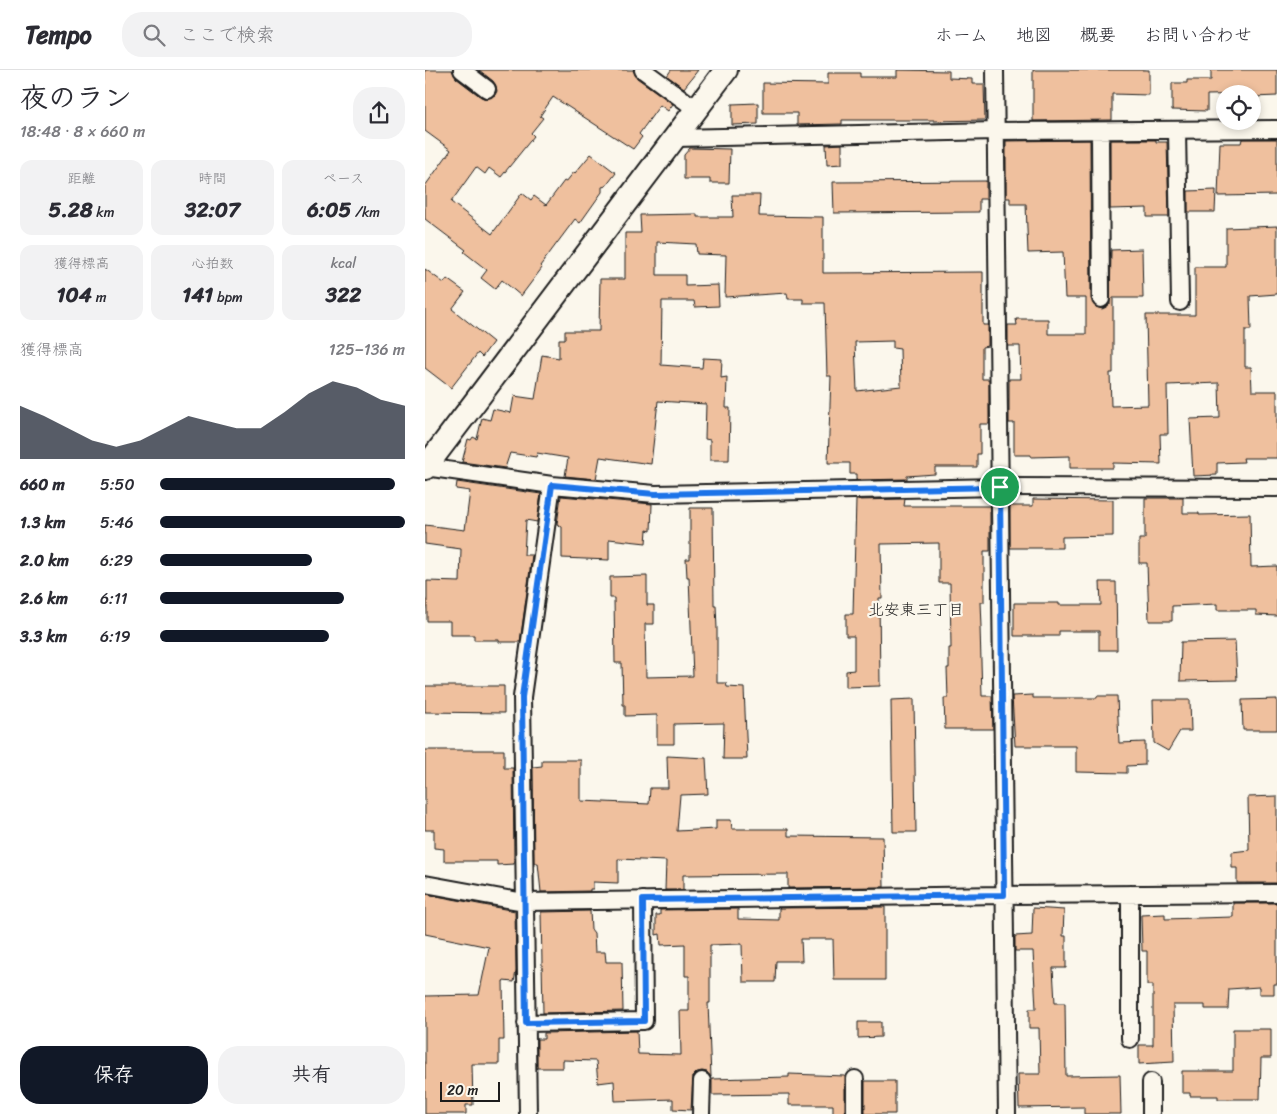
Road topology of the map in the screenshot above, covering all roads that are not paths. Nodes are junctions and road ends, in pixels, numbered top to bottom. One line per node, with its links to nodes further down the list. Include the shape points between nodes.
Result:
1 (462, 70): 5 (street)
2 (643, 70): 6 (street)
3 (726, 70): 6 (street)
4 (995, 70): 10 (street)
5 (487, 89)
6 (696, 110): 11 (street)
7 (1100, 130): 8 (street); 10 (street); 12 (street)
8 (1177, 130): 9 (street); 13 (street)
9 (1277, 130)
10 (996, 131): 11 (street); 16 (street)
11 (675, 138): 14 (street)
12 (1101, 300)
13 (1180, 302)
14 (425, 467): 15 (street)
15 (552, 485): 16 (street, via 655,494); 23 (street, via 522,697)
16 (1000, 487): 17 (street); 21 (street)
17 (1277, 488)
18 (425, 884): 23 (street)
19 (1277, 893): 20 (street)
20 (1130, 894): 21 (street); 25 (street)
21 (1004, 895): 22 (street); 32 (street)
22 (643, 900): 23 (street); 24 (street, via 644,1021)
23 (524, 902): 24 (street)
24 (526, 1023): 29 (street)
25 (1130, 1038)
26 (855, 1078): 31 (street)
27 (702, 1081): 30 (street)
28 (1151, 1082): 33 (street)
29 (528, 1114)
30 (701, 1114)
31 (855, 1114)
32 (1007, 1114)
33 (1151, 1114)

